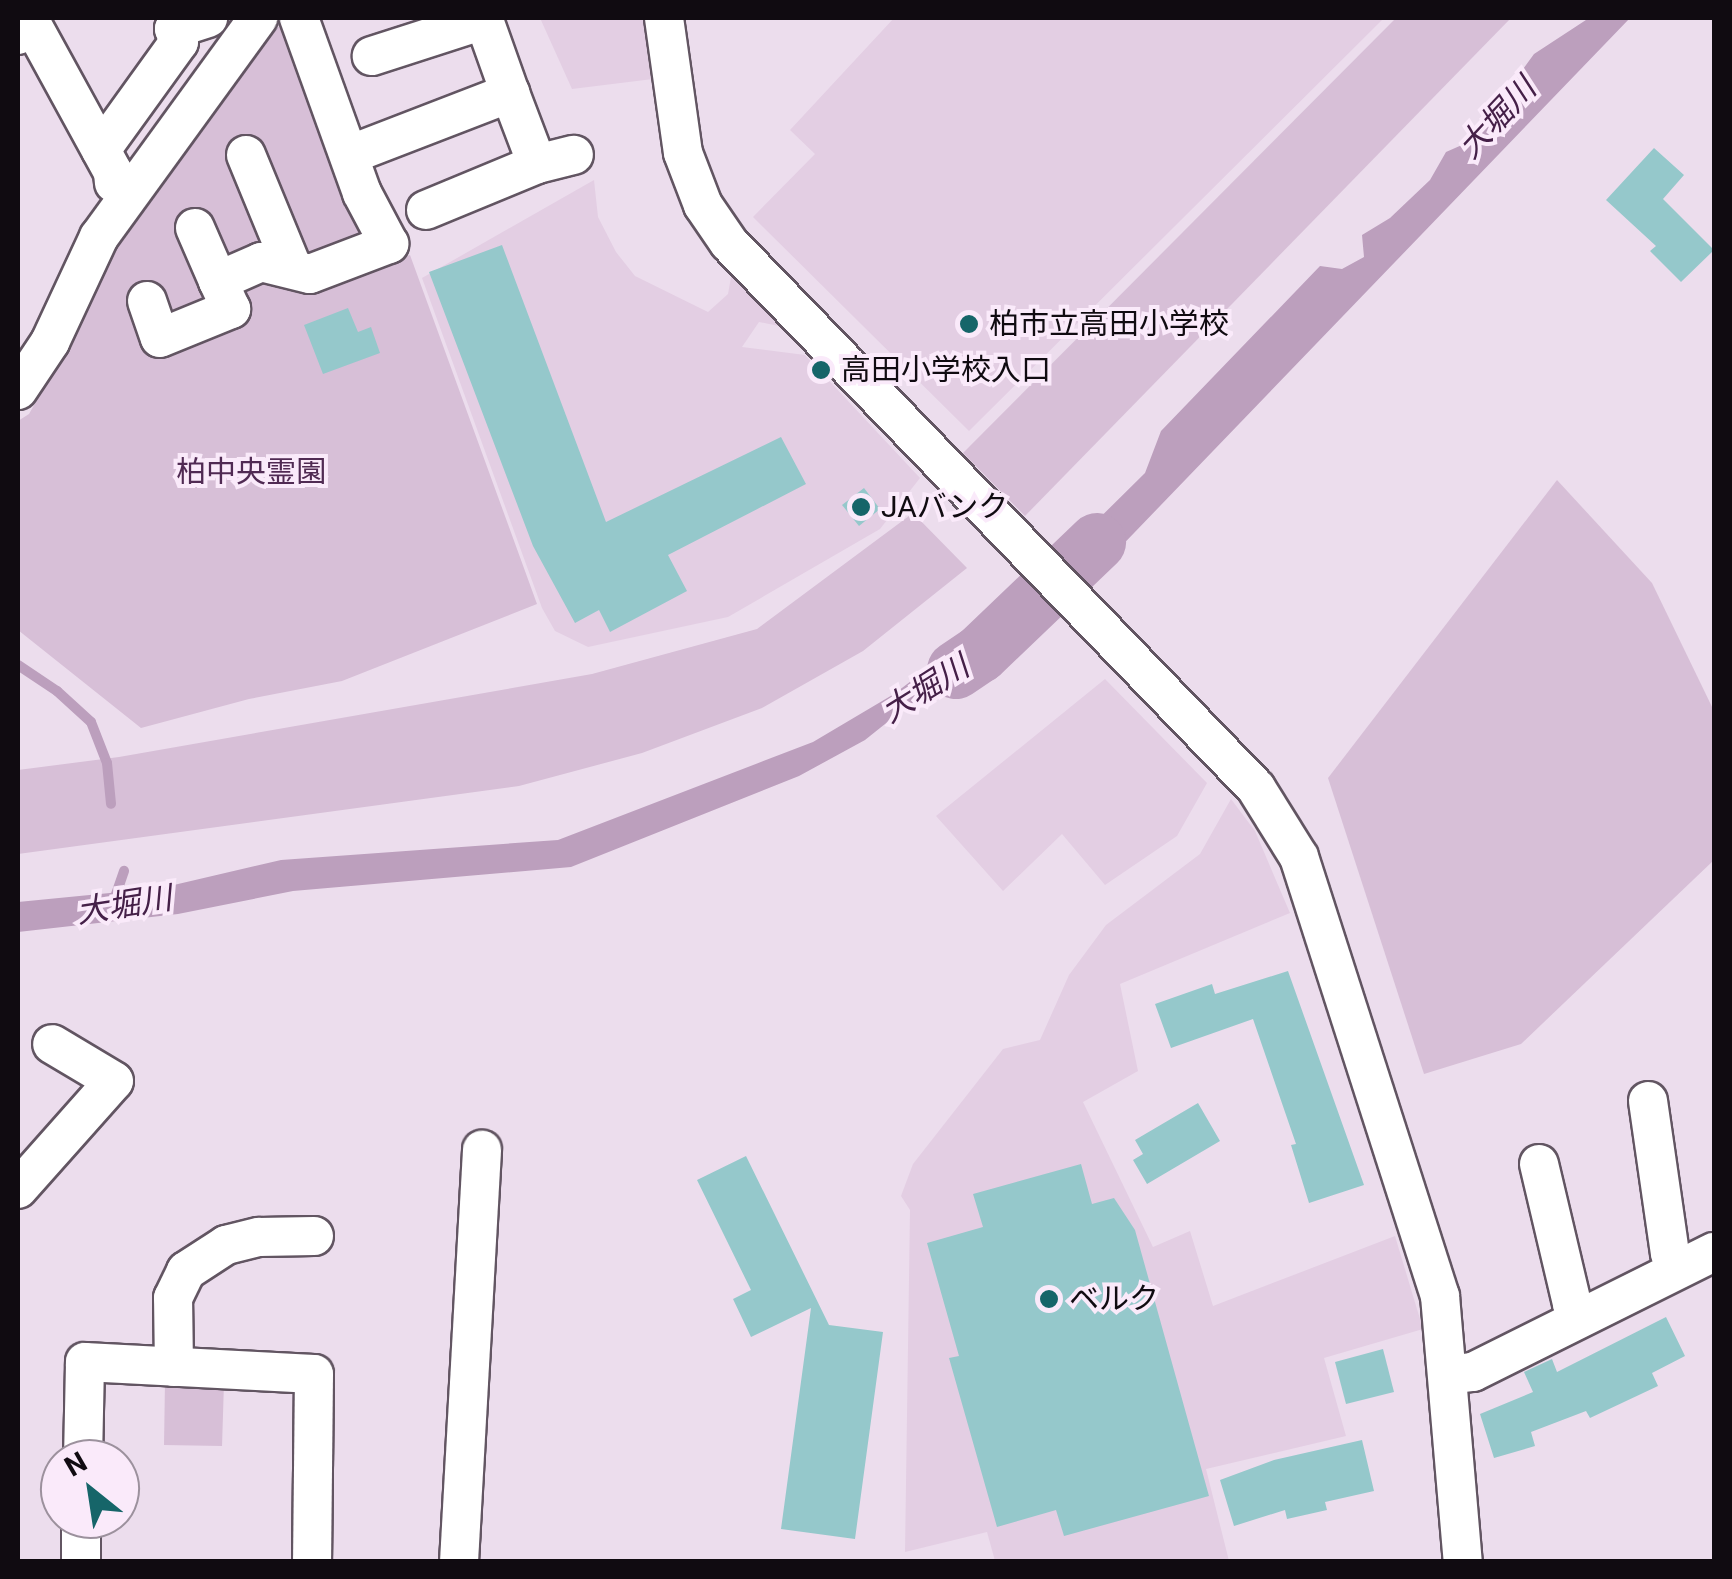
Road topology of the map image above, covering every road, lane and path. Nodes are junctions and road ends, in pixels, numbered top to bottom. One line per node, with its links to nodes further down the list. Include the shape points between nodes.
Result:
1 (258, 18): 15 (street, via 100,237 50,342)
2 (299, 18): 9 (street)
3 (664, 18): 26 (street, via 683,154 703,205 730,243 1256,788 1299,858 1432,1266)
4 (191, 22): 5 (street, via 108,167 34,26)
5 (18, 35)
6 (372, 56): 7 (street, via 484,20)
7 (510, 93): 9 (street); 10 (street, via 555,160)
8 (246, 155): 12 (street)
9 (349, 155): 12 (street, via 389,244 310,274)
10 (426, 210)
11 (195, 228): 13 (street)
12 (293, 269): 13 (street, via 260,262)
13 (218, 280): 14 (street, via 230,309 160,338)
14 (147, 301)
15 (18, 390)
16 (52, 1044): 20 (street, via 114,1081)
17 (1648, 1101): 23 (street, via 1670,1253)
18 (482, 1150): 29 (street)
19 (1539, 1164): 24 (street)
20 (18, 1189)
21 (314, 1236): 25 (street, via 259,1237 226,1246 186,1271 173,1298)
22 (1714, 1252): 23 (street)
23 (1678, 1269): 24 (street)
24 (1579, 1318): 26 (street, via 1473,1372)
25 (174, 1367): 27 (street, via 84,1362); 28 (street, via 314,1374)
26 (1448, 1375): 30 (street)
27 (83, 1439)
28 (312, 1562)
29 (458, 1562)
30 (1463, 1562)

